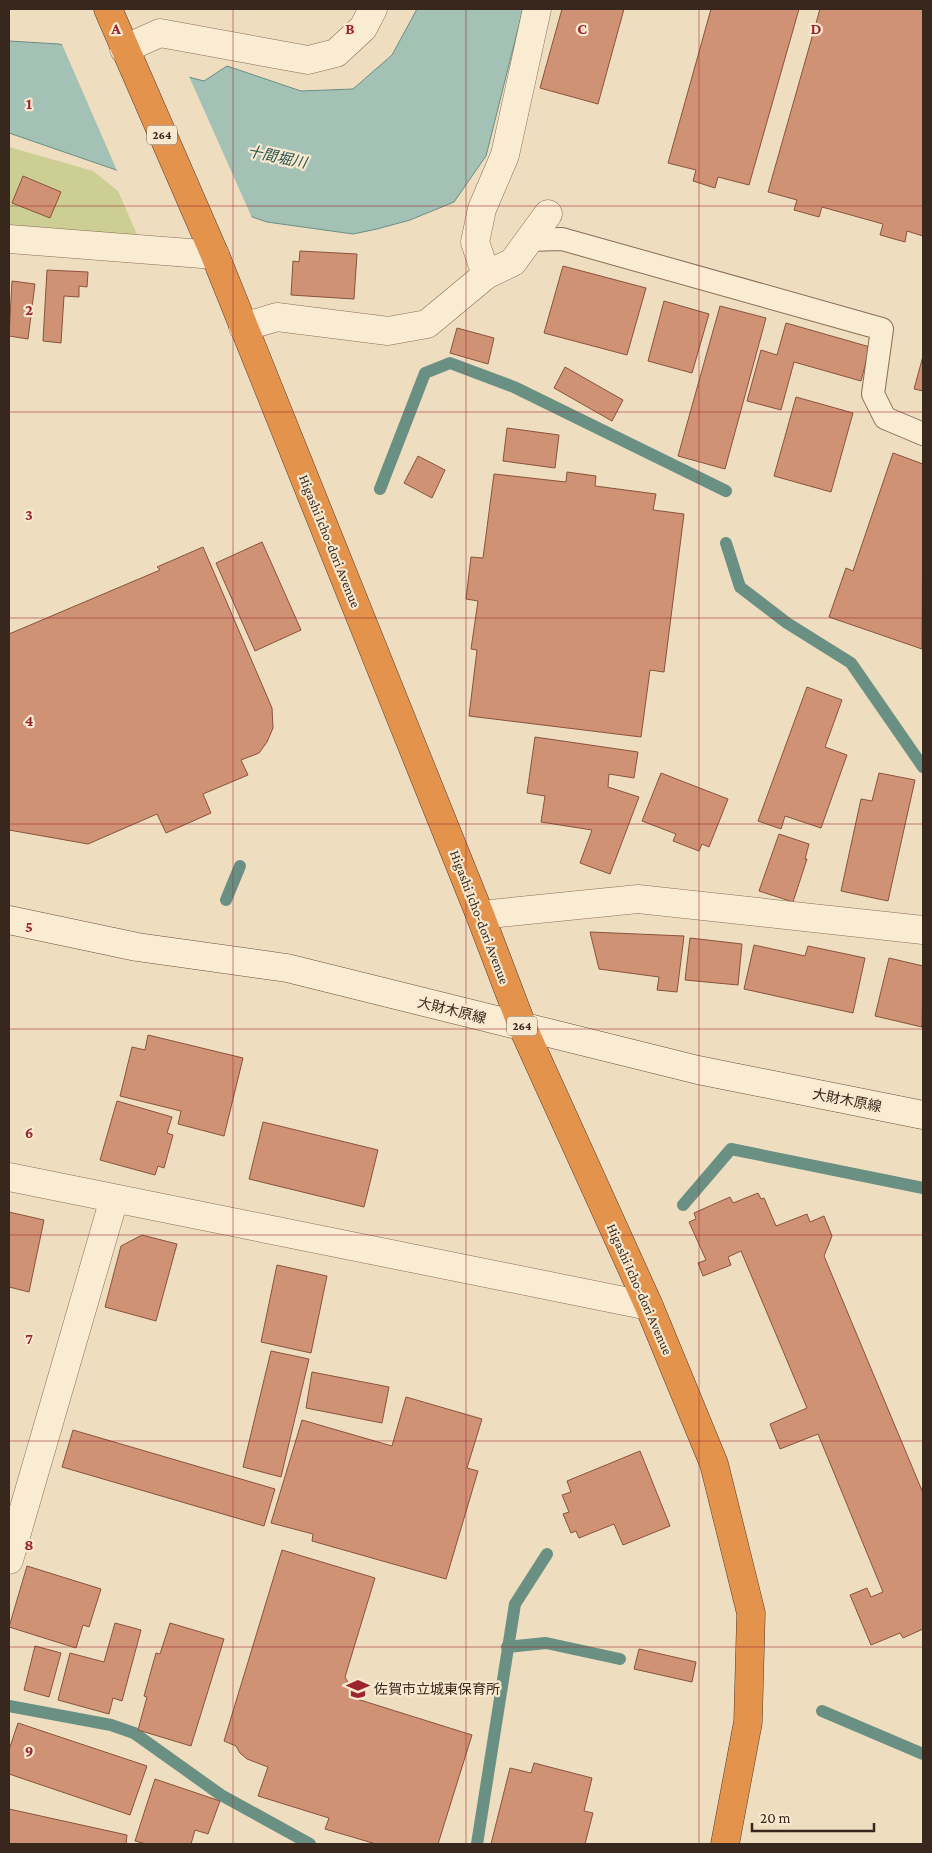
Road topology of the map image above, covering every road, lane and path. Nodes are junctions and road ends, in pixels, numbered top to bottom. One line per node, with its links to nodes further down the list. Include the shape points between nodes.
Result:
1 (108, 9): 4 (highway, Higashi Icho-dori Avenue / 264)
2 (373, 9): 4 (street, via 363,28 336,53 308,60 160,33)
3 (537, 9): 9 (street, via 505,155 482,209 475,242)
4 (124, 49): 8 (highway, Higashi Icho-dori Avenue / 264)
5 (548, 214): 7 (street)
6 (9, 239): 8 (street)
7 (529, 240): 9 (street, via 513,262); 11 (lane, via 562,239 882,329 873,394 885,418)
8 (215, 255): 10 (highway, Higashi Icho-dori Avenue / 264)
9 (486, 275): 10 (street, via 428,324 388,331 277,316)
10 (243, 327): 12 (highway, Higashi Icho-dori Avenue / 264)
11 (923, 434)
12 (480, 915): 14 (street, via 638,899); 15 (highway, Higashi Icho-dori Avenue / 264)
13 (9, 920): 15 (street, 大財木原線, via 137,947 287,968)
14 (923, 930)
15 (523, 1028): 16 (street, 大財木原線, via 698,1070); 19 (highway, Higashi Icho-dori Avenue / 264)
16 (923, 1115)
17 (9, 1177): 18 (street)
18 (114, 1199): 19 (street); 20 (street)
19 (649, 1306): 21 (highway, Higashi Icho-dori Avenue / 264, via 714,1464 751,1613 748,1722)
20 (9, 1560)
21 (725, 1844)

